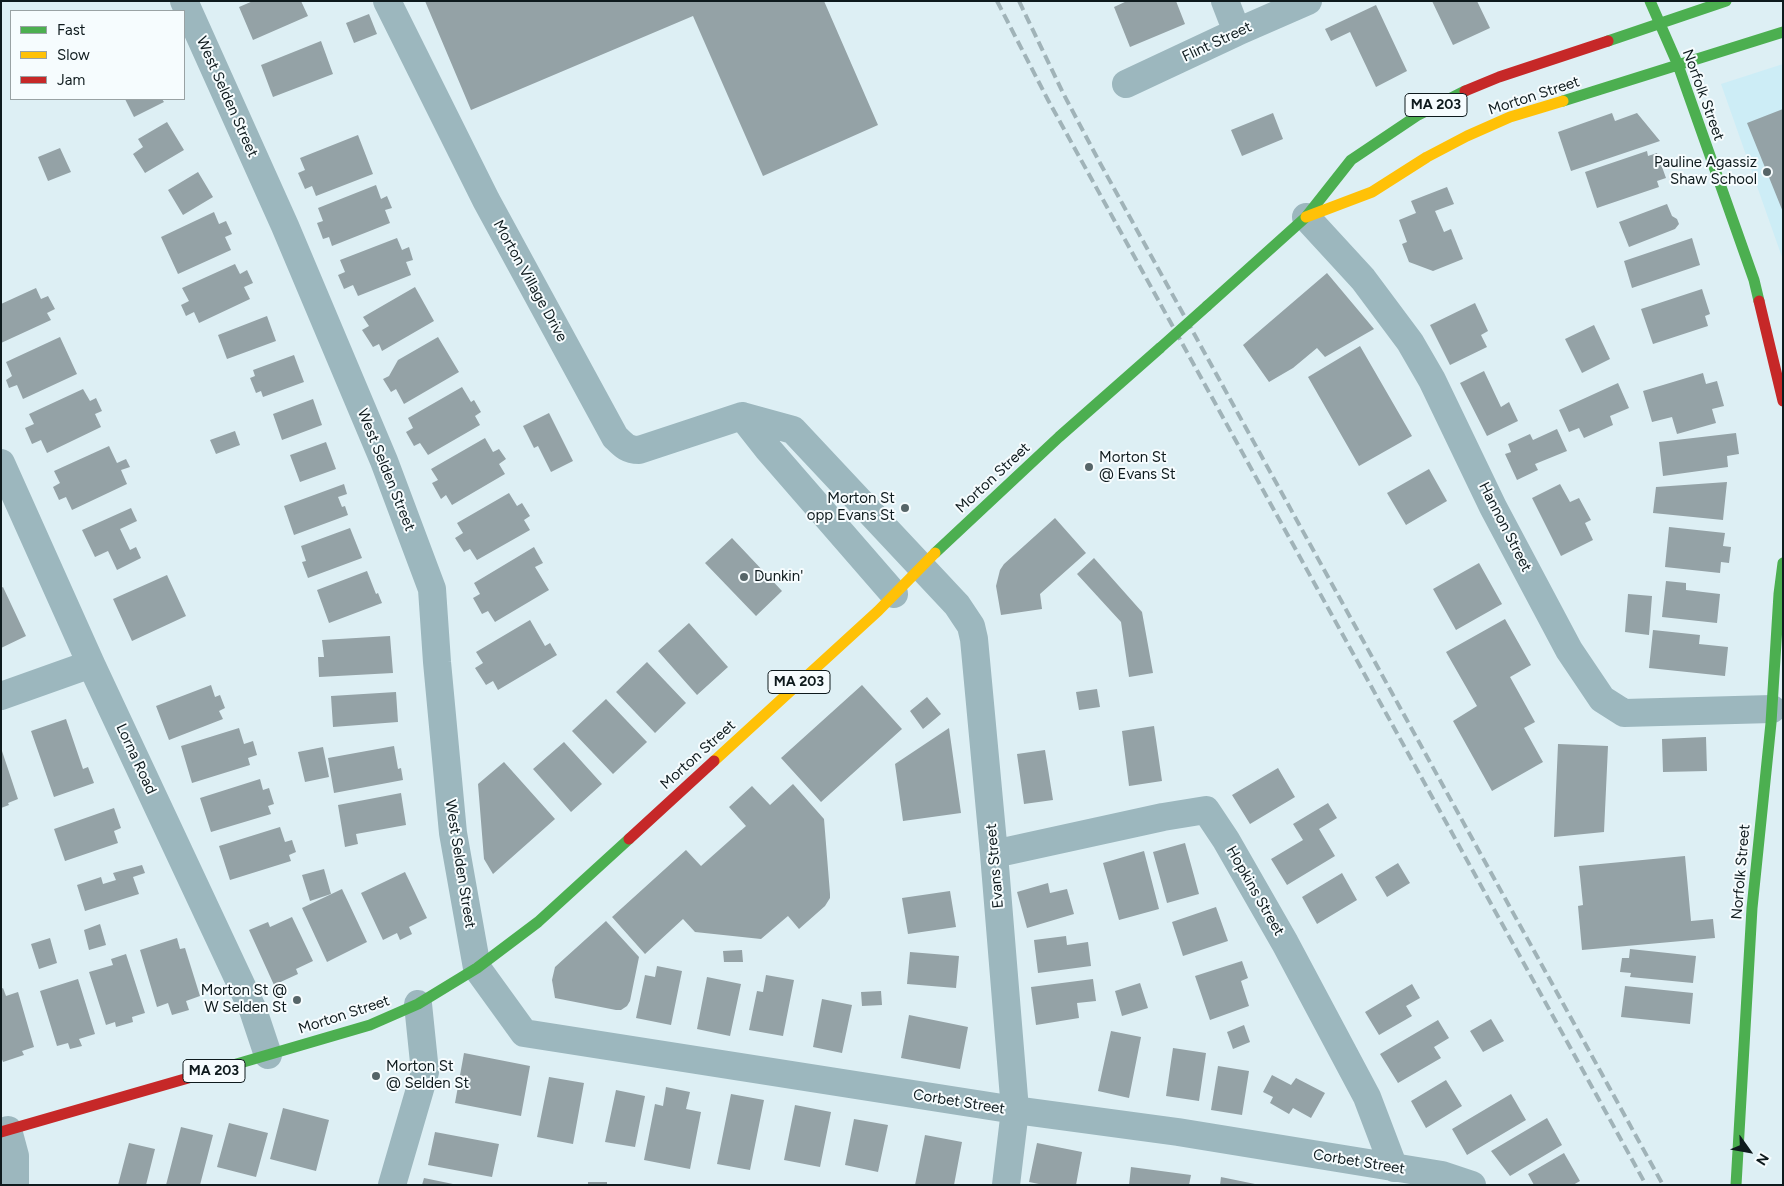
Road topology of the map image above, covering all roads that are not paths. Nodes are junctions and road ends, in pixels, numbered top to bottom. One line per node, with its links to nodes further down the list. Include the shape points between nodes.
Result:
1 (184, 1): 24 (street, West Selden Street, via 293,244 384,461 432,589 453,833)
2 (388, 1): 14 (street, Morton Village Drive, via 486,200 616,437 624,446 639,450)
3 (1225, 1): 8 (street)
4 (1308, 1): 8 (street, Flint Street)
5 (1650, 1): 7 (main road, Norfolk Street)
6 (1726, 1): 7 (main road, Morton Street / MA 203)
7 (1659, 24): 10 (main road, Norfolk Street); 12 (main road, Morton Street / MA 203, via 1506,74 1441,102 1351,160)
8 (1237, 32): 11 (street, Flint Street)
9 (1783, 32): 10 (main road, Morton Street / MA 203)
10 (1678, 65): 12 (main road, Morton Street / MA 203, via 1494,123 1422,160 1372,192); 13 (main road, Norfolk Street, via 1754,280)
11 (1126, 84)
12 (1306, 217): 17 (main road, Morton Street / MA 203, bridge, via 1052,443); 21 (street, Hannon Street, via 1363,279 1410,342 1570,650 1602,699 1624,713)
13 (1783, 401)
14 (742, 416): 17 (street, via 793,430); 18 (street)
15 (1, 463): 19 (street, Lorna Road)
16 (1783, 563): 21 (main road, Norfolk Street)
17 (920, 566): 18 (main road, Morton Street / MA 203); 23 (street, Evans Street, via 964,614 974,639)
18 (894, 594): 24 (main road, Morton Street / MA 203, via 538,922)
19 (91, 664): 20 (street); 26 (street, Lorna Road, via 253,1010)
20 (1, 696)
21 (1772, 710): 22 (main road, Norfolk Street)
22 (1776, 746): 34 (main road, Norfolk Street, via 1752,908)
23 (994, 854): 27 (street, Evans Street); 29 (street, Hopkins Street, via 1206,810 1285,943 1367,1097)
24 (477, 968): 25 (main road, Morton Street / MA 203); 27 (street, Corbet Street, via 524,1033)
25 (418, 1004): 26 (main road, Morton Street / MA 203, via 370,1025); 31 (street, via 425,1072)
26 (268, 1055): 28 (main road, Morton Street / MA 203)
27 (1014, 1110): 29 (street, Corbet Street, via 1178,1132); 32 (street, Evans Street)
28 (5, 1131): 30 (street, via 15,1156)
29 (1394, 1168): 33 (street, Corbet Street, via 1442,1175)
30 (15, 1185)
31 (392, 1185)
32 (1006, 1185)
33 (1472, 1185)
34 (1736, 1185)

